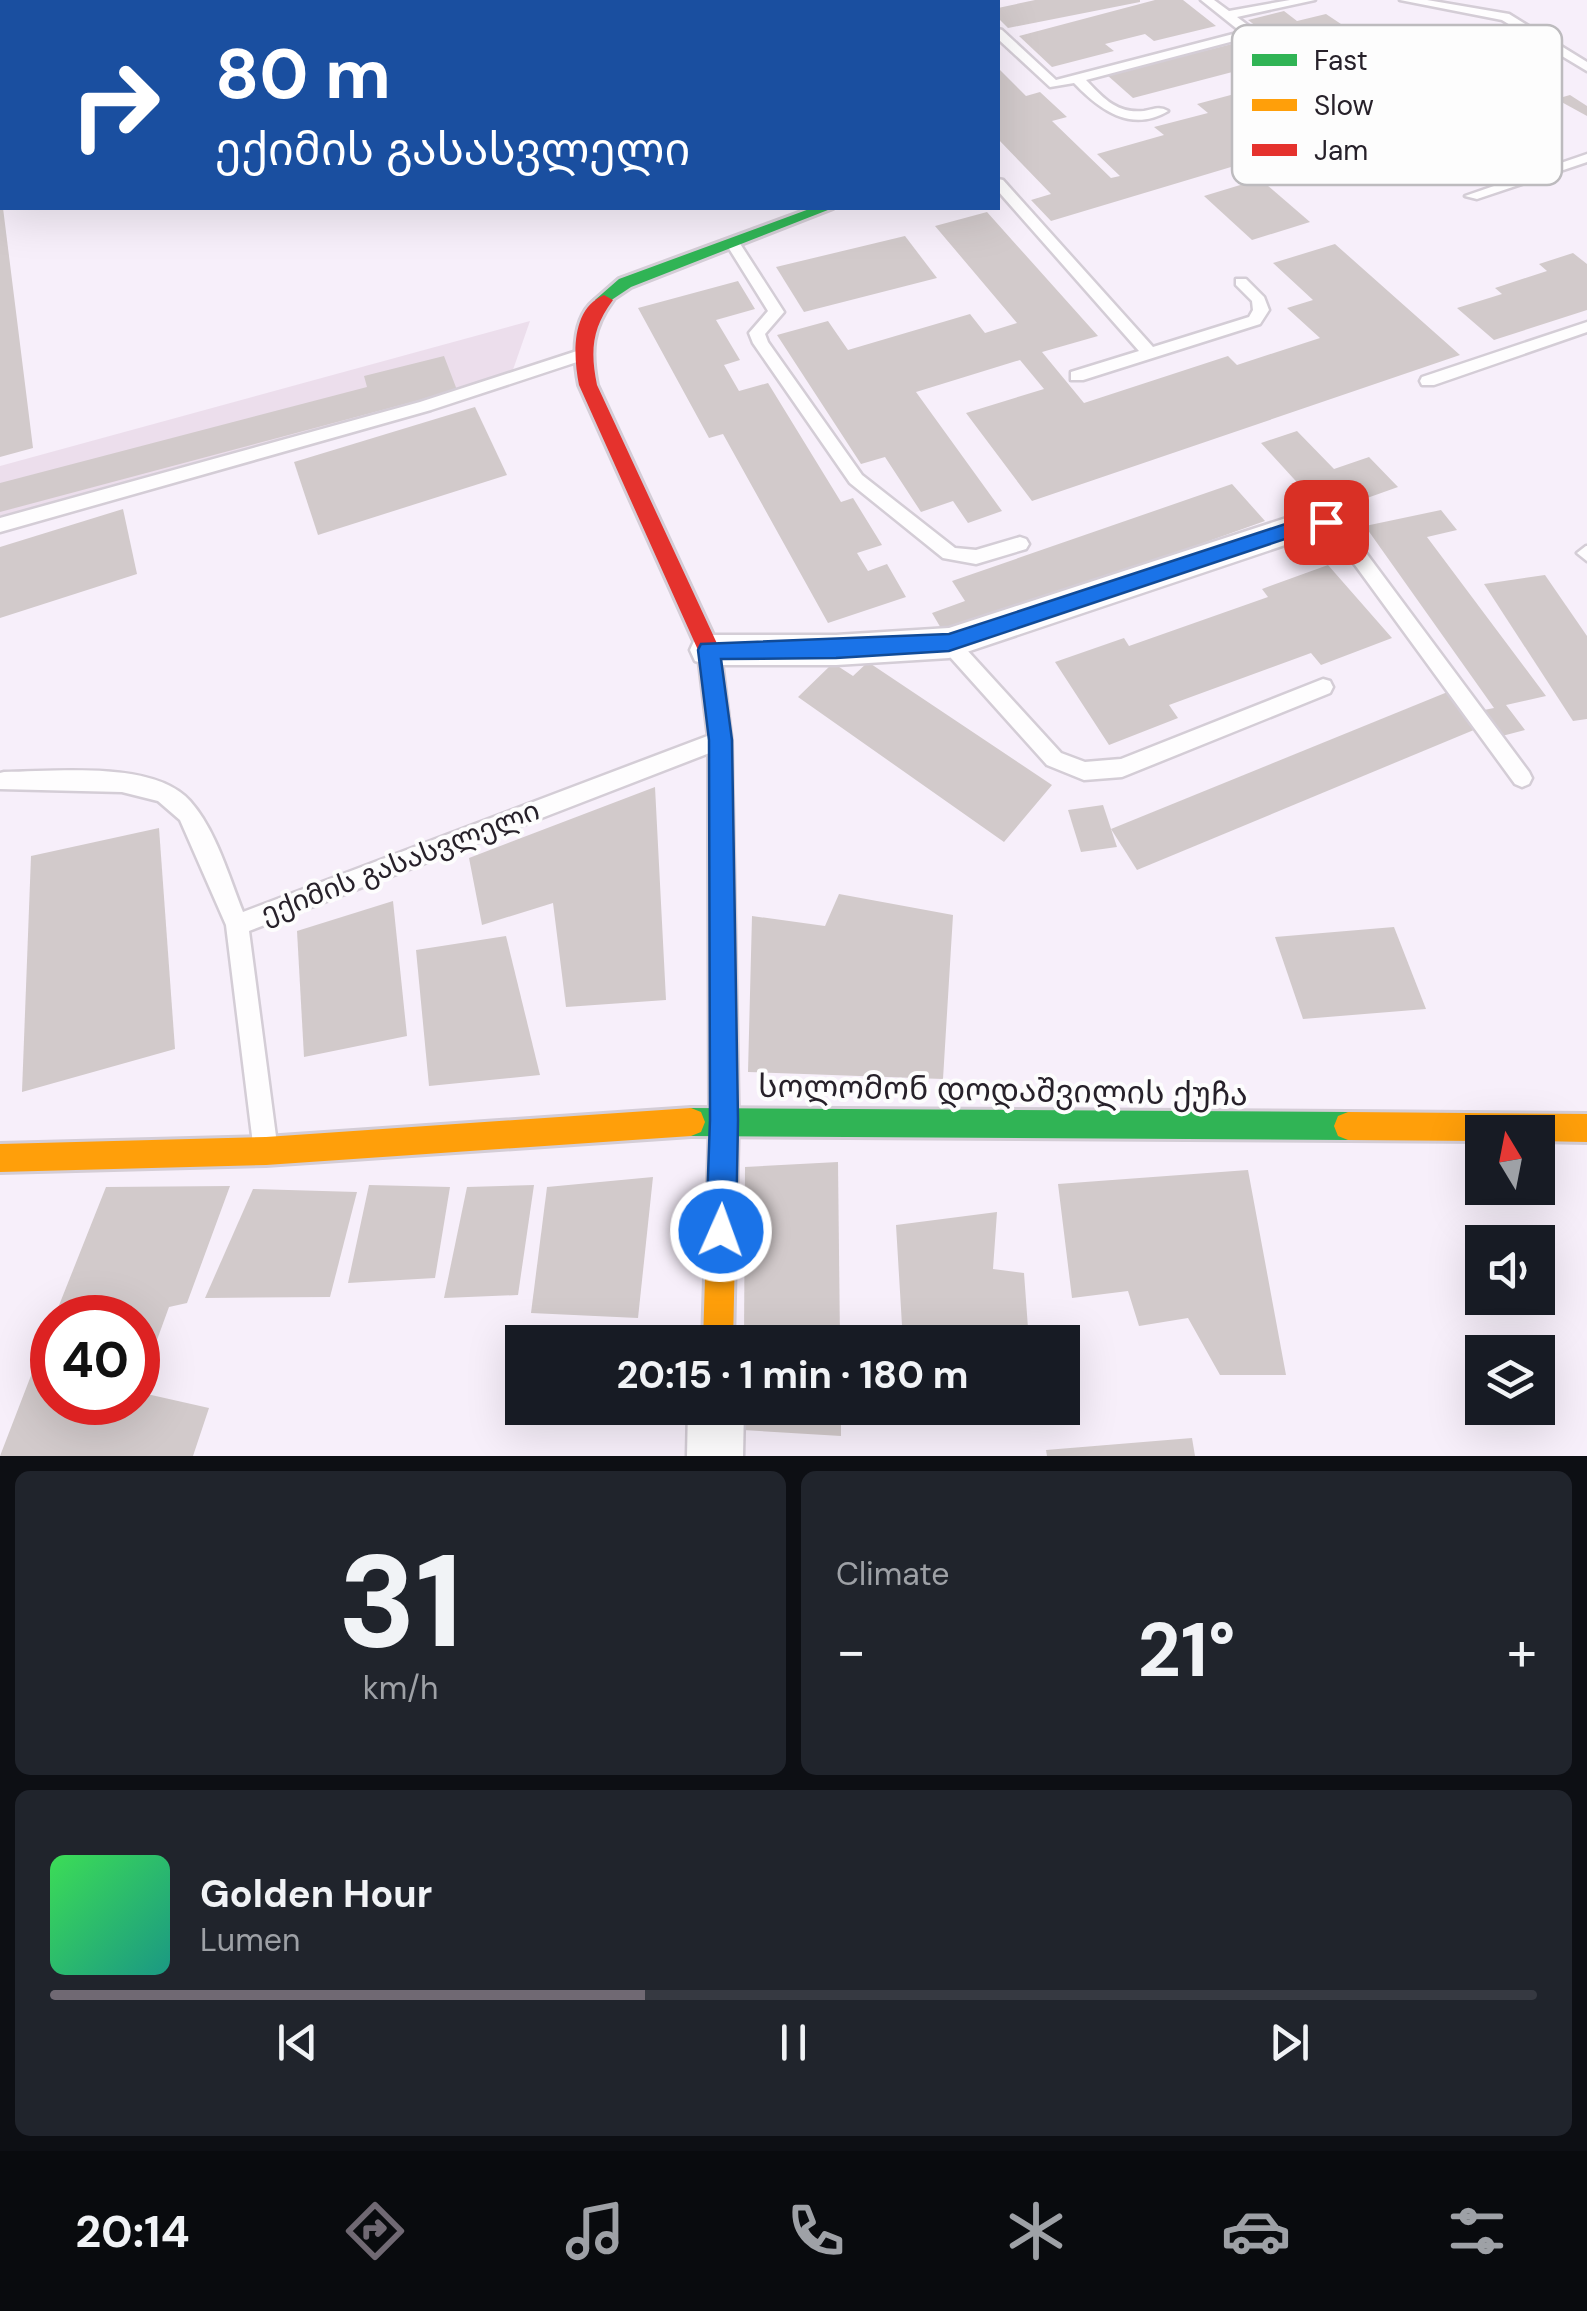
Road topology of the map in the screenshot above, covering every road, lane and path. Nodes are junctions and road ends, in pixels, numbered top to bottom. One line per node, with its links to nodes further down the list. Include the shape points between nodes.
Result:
1 (1207, 0): 4 (lane)
2 (1309, 0): 4 (lane)
3 (1406, 0): 6 (lane)
4 (1227, 15): 5 (lane)
5 (1240, 25)
6 (1518, 25)
7 (1000, 35): 12 (lane, via 1054,84)
8 (1232, 38): 12 (lane)
9 (1587, 46): 10 (lane)
10 (1564, 52): 11 (lane)
11 (1587, 66)
12 (1077, 78): 13 (lane, via 1116,114 1135,118)
13 (1162, 111)
14 (1587, 158): 15 (lane)
15 (1562, 166)
16 (1000, 185): 23 (lane)
17 (1505, 185): 18 (lane)
18 (1472, 196)
19 (820, 210): 20 (street)
20 (732, 242): 24 (street, via 603,297 588,319); 29 (lane, via 776,312 757,333 761,344 856,479 948,553 979,558)
21 (1242, 282): 23 (lane, via 1259,300 1254,320)
22 (1587, 327): 26 (lane)
23 (1149, 352): 25 (lane)
24 (580, 355): 28 (lane, via 424,406); 31 (street)
25 (1077, 376)
26 (1428, 381)
27 (1326, 522): 30 (street); 34 (lane, via 1337,527)
28 (0, 524)
29 (1020, 544)
30 (949, 643): 31 (street); 32 (lane, via 1054,759 1084,771 1122,768)
31 (709, 650): 33 (street)
32 (1323, 687)
33 (720, 740): 36 (lane, ექიმის გასასვლელი); 37 (street)
34 (1522, 778)
35 (4, 781): 36 (lane, via 120,783 154,789 180,804)
36 (237, 925): 39 (lane, ექიმის გასასვლელი)
37 (724, 1120): 38 (street, სოლომონ დოდაშვილის ქუჩა); 39 (street, სოლომონ დოდაშვილის ქუჩა); 41 (street)
38 (1587, 1128)
39 (266, 1151): 40 (street, სოლომონ დოდაშვილის ქუჩა)
40 (0, 1158)
41 (718, 1325)
42 (716, 1425): 43 (street)
43 (715, 1456)

